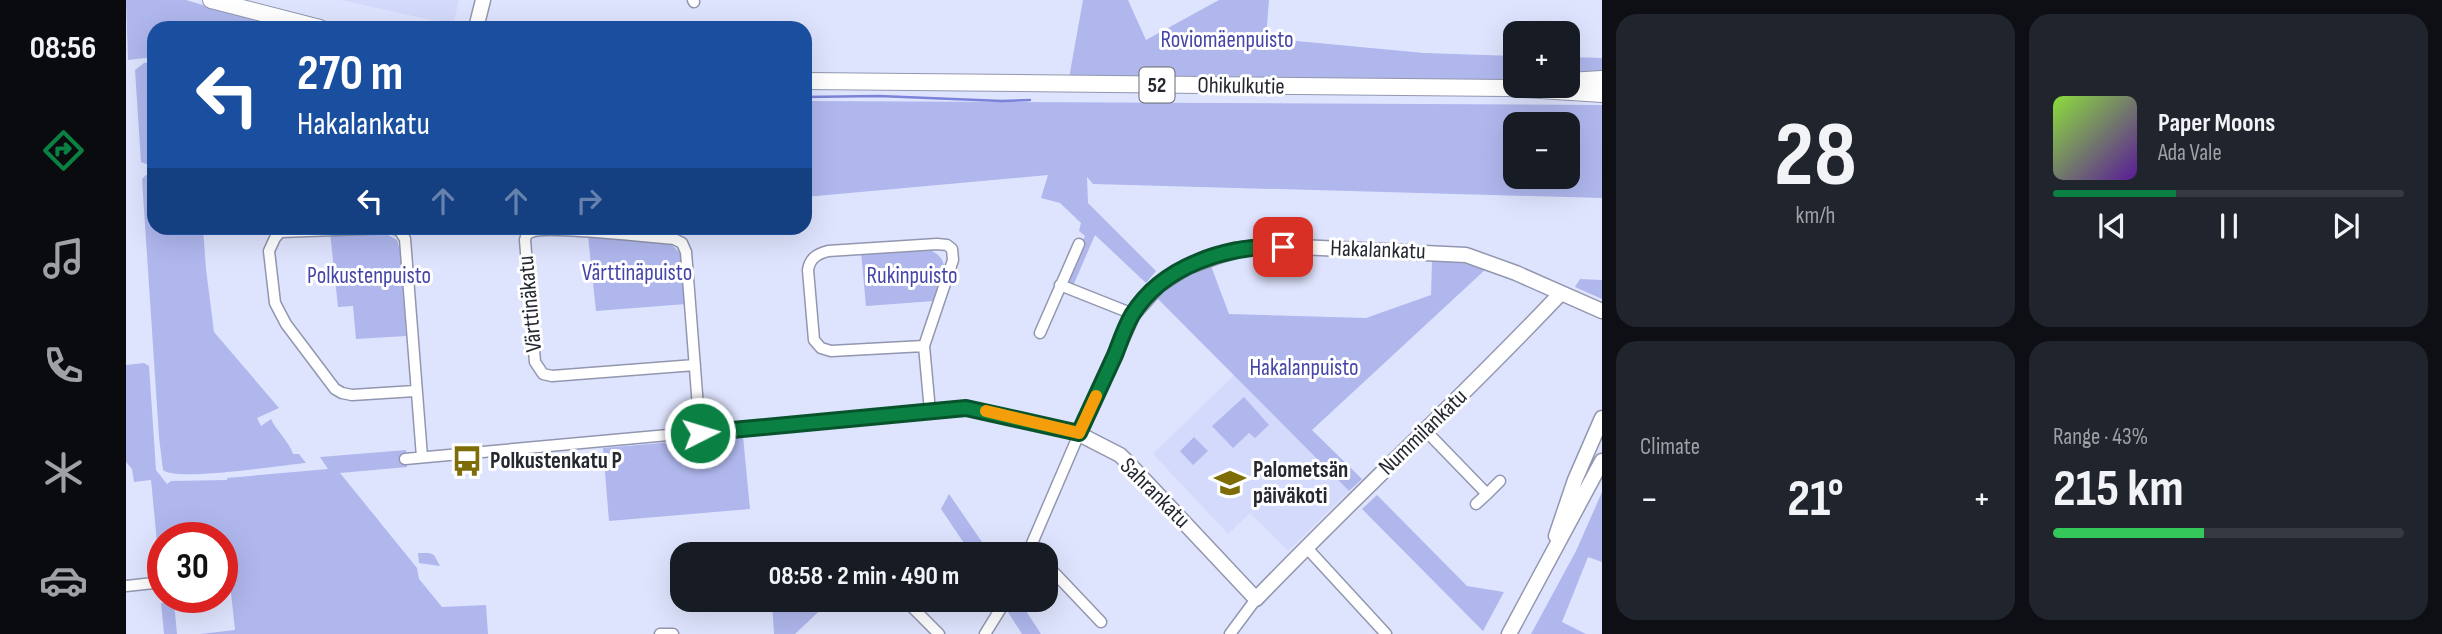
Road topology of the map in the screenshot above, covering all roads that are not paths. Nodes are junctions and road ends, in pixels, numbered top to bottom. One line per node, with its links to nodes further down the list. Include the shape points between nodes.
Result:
1 (211, 0): 3 (main road)
2 (483, 0): 4 (street)
3 (293, 21)
4 (478, 21)
5 (1602, 79): 6 (main road)
6 (1580, 80)
7 (812, 81): 8 (main road, Ohikulkutie / 52)
8 (1503, 87)
9 (1580, 92): 10 (main road, Ohikulkutie / 52)
10 (1602, 94)
11 (278, 235): 23 (street, via 269,251 279,314 335,389 352,394)
12 (402, 235): 23 (street)
13 (528, 235): 22 (street, Värttinäkatu, via 535,362 543,374)
14 (625, 235): 22 (street, Värttinäkatu, via 674,239 687,252)
15 (1079, 244): 16 (street)
16 (1060, 285): 19 (street); 20 (street)
17 (1561, 293): 18 (street, Hakalankatu); 19 (street, Hakalankatu, via 1466,255 1266,246 1235,250 1187,267 1158,286); 26 (street, Nummilankatu)
18 (1602, 311)
19 (1133, 314): 28 (street, Hakalankatu)
20 (1040, 333)
21 (924, 346): 21 (street, via 953,260 947,245 828,251 811,261 814,340 821,348); 24 (street)
22 (695, 365): 27 (street, Värttinäkatu)
23 (415, 391): 29 (street)
24 (929, 411): 27 (street, Sahrankatu); 28 (street, Sahrankatu, via 978,410)
25 (1602, 418): 37 (street)
26 (1425, 430): 33 (street); 36 (street, Nummilankatu)
27 (700, 433): 29 (street, Sahrankatu)
28 (1079, 433): 35 (street, Hakalankatu); 41 (street, Sahrankatu, via 1132,467)
29 (422, 457): 30 (street, Sahrankatu)
30 (405, 459)
31 (1602, 461): 37 (street)
32 (1500, 481): 33 (street)
33 (1486, 494): 34 (street)
34 (1476, 504)
35 (1032, 542)
36 (1306, 547): 41 (street, Nummilankatu); 50 (street)
37 (1549, 557): 51 (street)
38 (1058, 577): 44 (street)
39 (147, 584): 40 (street)
40 (126, 586)
41 (1256, 599): 49 (street, Nummilankatu)
42 (917, 612): 47 (street)
43 (999, 612): 48 (street)
44 (1101, 622)
45 (660, 634): 46 (street)
46 (673, 634)
47 (939, 634)
48 (985, 634)
49 (1230, 634)
50 (1387, 634)
51 (1509, 634)

